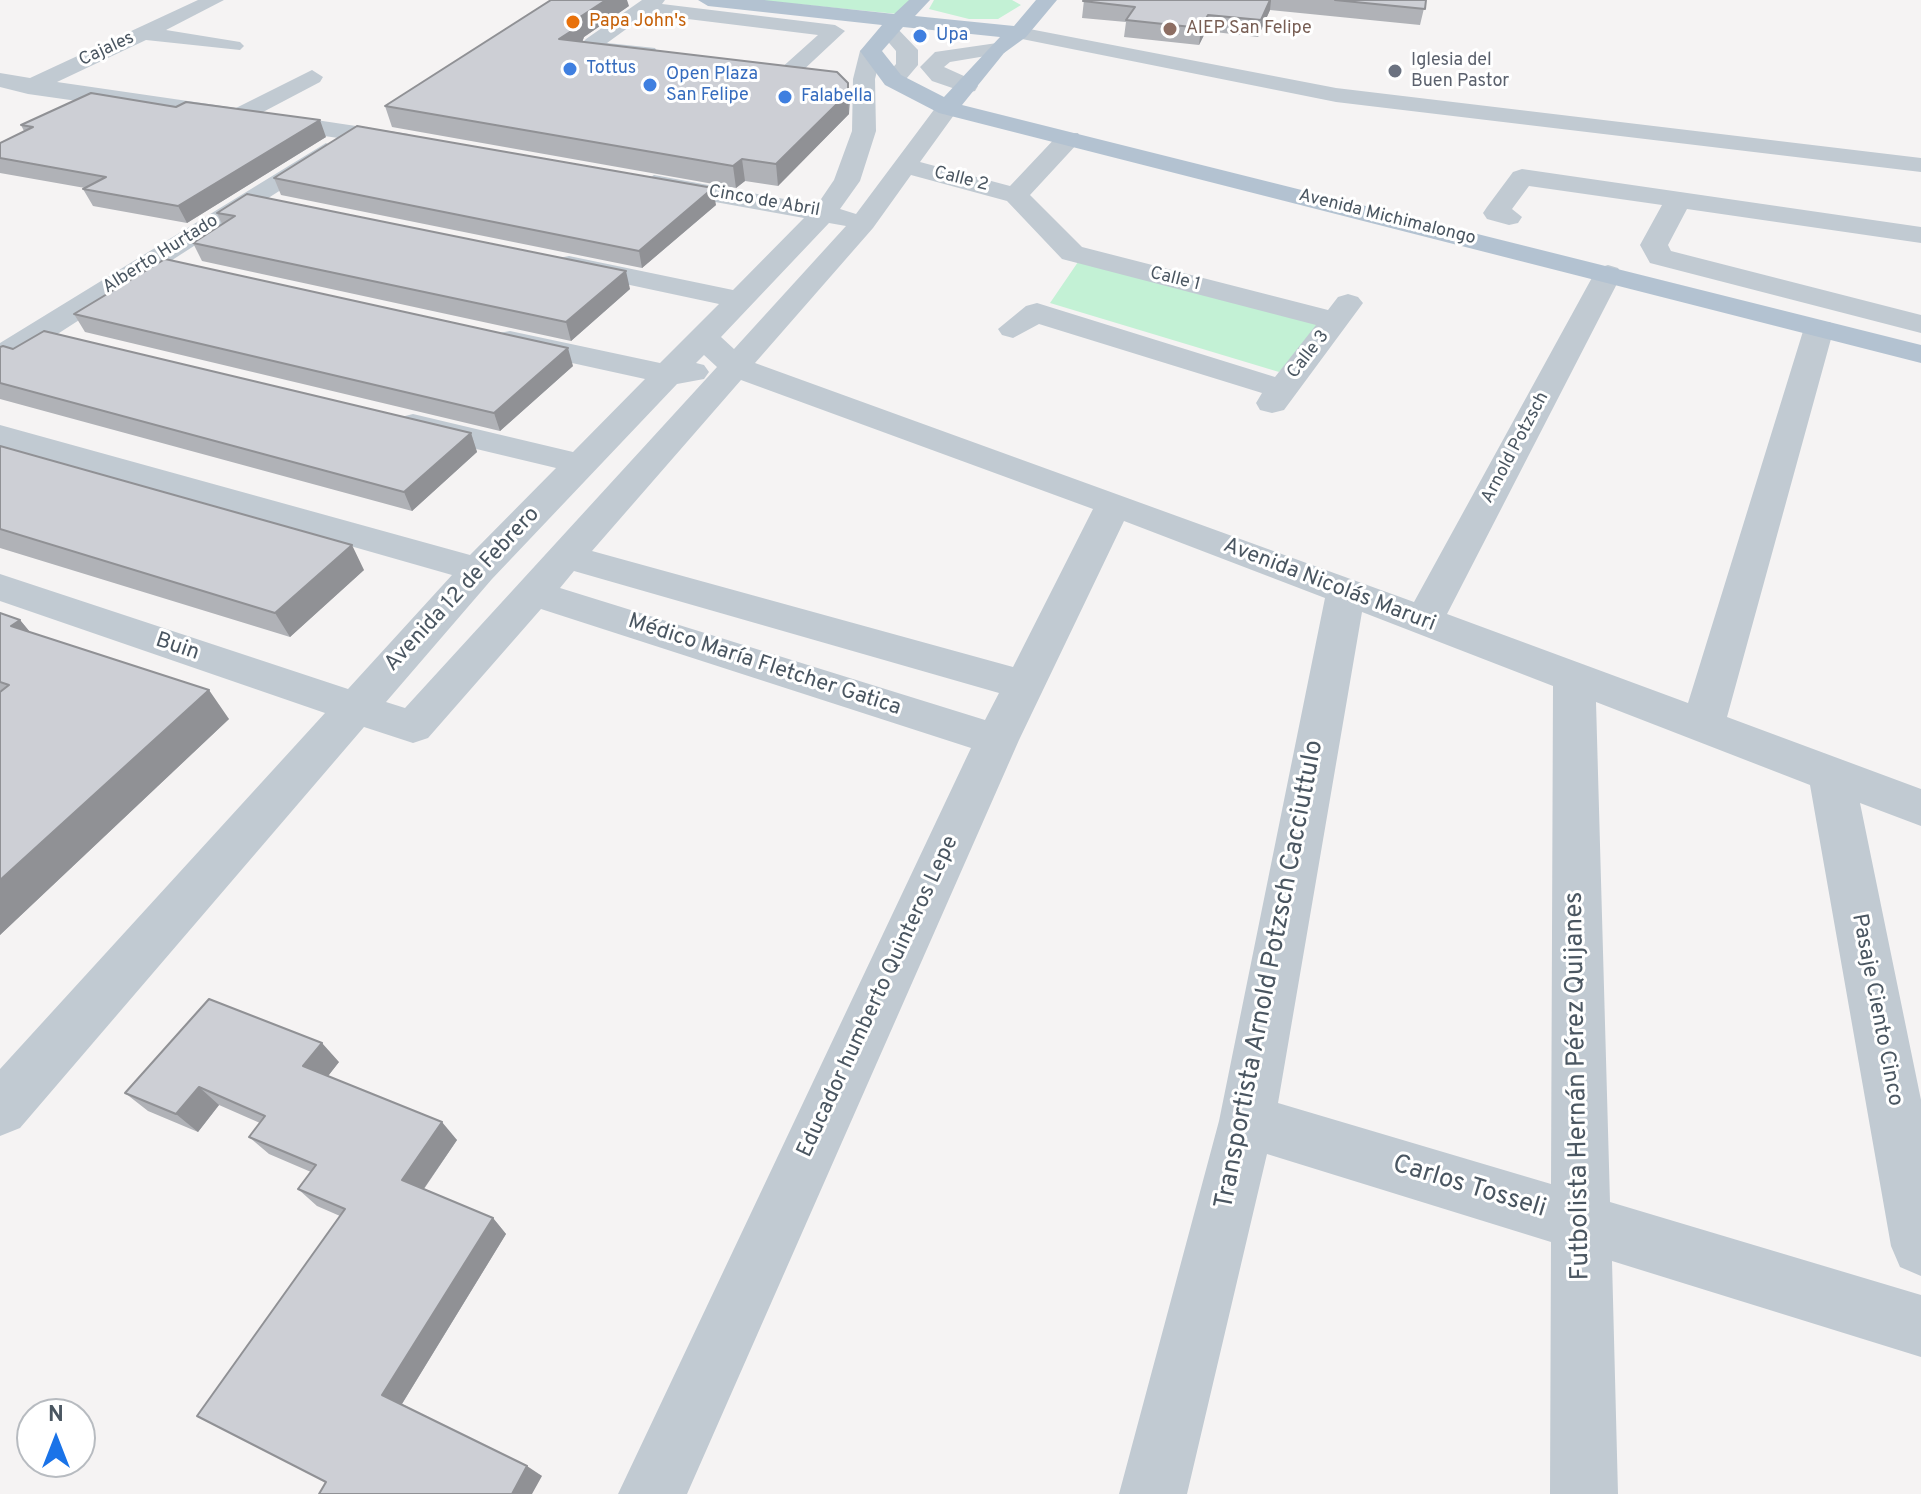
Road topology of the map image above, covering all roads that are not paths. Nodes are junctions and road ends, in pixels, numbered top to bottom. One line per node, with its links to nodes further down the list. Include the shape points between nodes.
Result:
1 (214, 0): 8 (street, Cajales)
2 (708, 0): 6 (main road)
3 (920, 0): 7 (main road)
4 (1047, 0): 9 (main road)
5 (649, 4): 6 (street); 13 (street, via 593,43 594,48)
6 (800, 18): 7 (main road); 15 (street, via 835,31)
7 (894, 25): 9 (main road); 12 (main road); 19 (street, via 907,50 907,65)
8 (143, 33): 10 (street); 20 (street, Cajales)
9 (1019, 33): 11 (main road); 25 (street, via 1336,95)
10 (233, 46)
11 (997, 49): 21 (main road); 21 (street, via 943,57 931,67)
12 (871, 51): 19 (main road, Avenida Michimalongo); 37 (street, Avenida 12 de Febrero, via 855,78 864,131 847,181)
13 (666, 55)
14 (762, 66): 15 (street)
15 (790, 70): 16 (street)
16 (816, 73)
17 (312, 77): 23 (street)
18 (0, 80): 20 (street)
19 (893, 80): 21 (main road, Avenida Michimalongo)
20 (32, 85): 22 (street, Cajales); 23 (street)
21 (957, 97): 27 (main road, Avenida Michimalongo); 30 (street)
22 (0, 100)
23 (241, 115): 26 (street)
24 (382, 115): 26 (street, Alberto Hurtado)
25 (1591, 126): 29 (street); 31 (street)
26 (356, 131): 28 (street); 34 (street, Alberto Hurtado)
27 (1069, 138): 33 (street); 44 (main road, Avenida Michimalongo)
28 (429, 144)
29 (1921, 165)
30 (906, 166): 33 (street, Calle 2); 39 (street)
31 (1603, 169): 35 (street); 38 (street, via 1522,177 1496,213)
32 (628, 179): 37 (street, Cinco de Abril)
33 (1016, 195): 45 (street)
34 (249, 199): 36 (street); 42 (street, Alberto Hurtado)
35 (1678, 200): 40 (street); 48 (street, via 1654,245 1660,257)
36 (280, 205)
37 (824, 213): 39 (street, Cinco de Abril); 46 (street, Avenida 12 de Febrero)
38 (1509, 217)
39 (864, 222): 56 (street)
40 (1921, 235)
41 (541, 259): 46 (street)
42 (152, 261): 43 (street); 50 (street, Alberto Hurtado)
43 (198, 271)
44 (1608, 274): 49 (main road, Avenida Michimalongo); 67 (street, Arnold Potzsch)
45 (1045, 290): 47 (street, Calle 1); 47 (street, Calle 3, via 1058,322 1277,396)
46 (741, 300): 52 (street, Avenida 12 de Febrero)
47 (1342, 312)
48 (1921, 324)
49 (1819, 328): 54 (main road, Avenida Michimalongo); 71 (street)
50 (38, 333): 53 (street); 55 (street, Alberto Hurtado)
51 (487, 335): 57 (street, Avenida Nicolás Maruri)
52 (704, 339): 56 (street, Avenida Nicolás Maruri); 57 (street, Avenida 12 de Febrero)
53 (84, 344)
54 (1921, 354)
55 (0, 357)
56 (736, 367): 57 (street, Avenida Nicolás Maruri); 61 (street, Avenida Nicolás Maruri); 62 (street)
57 (670, 375): 60 (street, Avenida 12 de Febrero)
58 (379, 415): 60 (street)
59 (0, 435): 63 (street)
60 (581, 464): 63 (street, Avenida 12 de Febrero)
61 (1114, 504): 66 (street, Avenida Nicolás Maruri); 69 (street, Educador humberto Quinteros Lepe)
62 (565, 556): 65 (street); 69 (street)
63 (478, 570): 70 (street, Avenida 12 de Febrero)
64 (0, 587): 70 (street, Buin)
65 (531, 592): 70 (street, Buin, via 413,727); 72 (street, Médico María Fletcher Gatica)
66 (1346, 593): 67 (street, Avenida Nicolás Maruri); 76 (street, Transportista Arnold Potzsch Cacciuttulo)
67 (1423, 623): 68 (street, Avenida Nicolás Maruri)
68 (1574, 678): 71 (street, Avenida Nicolás Maruri); 77 (street, Futbolista Hernán Pérez Quijanes)
69 (1024, 685): 72 (street, Educador humberto Quinteros Lepe)
70 (355, 708): 75 (street, Avenida 12 de Febrero)
71 (1703, 725): 73 (street, Avenida Nicolás Maruri)
72 (997, 740): 80 (street, Educador humberto Quinteros Lepe)
73 (1831, 774): 74 (street, Avenida Nicolás Maruri); 78 (street, Pasaje Ciento Cinco)
74 (1921, 808)
75 (0, 1109)
76 (1247, 1121): 77 (street, Carlos Tosseli); 81 (street, Transportista Arnold Potzsch Cacciuttulo)
77 (1581, 1222): 79 (street, Carlos Tosseli); 82 (street, Futbolista Hernán Pérez Quijanes)
78 (1921, 1246)
79 (1921, 1326)
80 (652, 1494)
81 (1153, 1494)
82 (1584, 1494)

